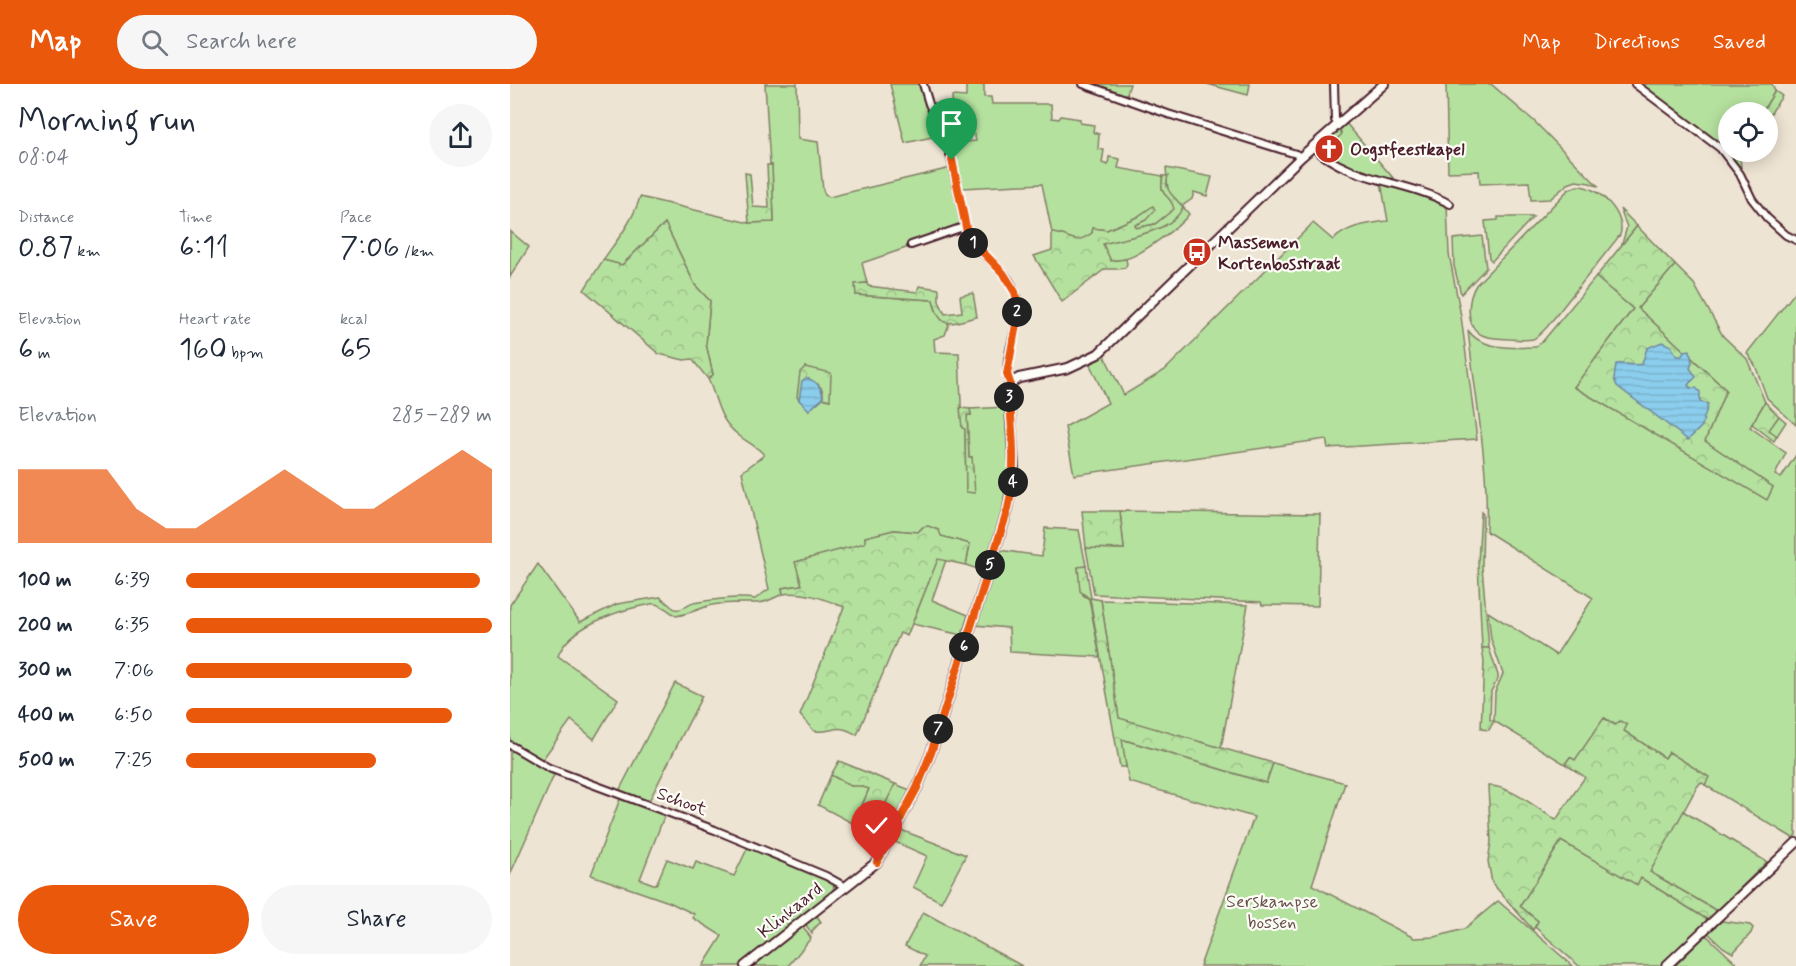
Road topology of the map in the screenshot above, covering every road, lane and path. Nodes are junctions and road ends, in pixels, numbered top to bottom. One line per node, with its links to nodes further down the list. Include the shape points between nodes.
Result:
1 (923, 84): 10 (street, via 948,145)
2 (1083, 84): 8 (street)
3 (1334, 84): 6 (street)
4 (1384, 84): 6 (street)
5 (1635, 84): 11 (street, via 1720,148 1767,218)
6 (1338, 125): 7 (street)
7 (1313, 147): 8 (street); 9 (street, via 1340,166)
8 (1301, 157): 13 (street, via 1098,354 1068,368)
9 (1450, 204)
10 (966, 226): 12 (street); 13 (street, via 974,243 1015,292 1017,319 1007,370)
11 (1796, 240)
12 (911, 245)
13 (1010, 383): 16 (street, Klinkaard, via 1013,487 931,753 883,855)
14 (510, 745): 16 (street, Schoot, via 549,768 716,830)
15 (1796, 843): 18 (street)
16 (844, 886): 17 (street, Klinkaard)
17 (745, 966)
18 (1666, 966)

